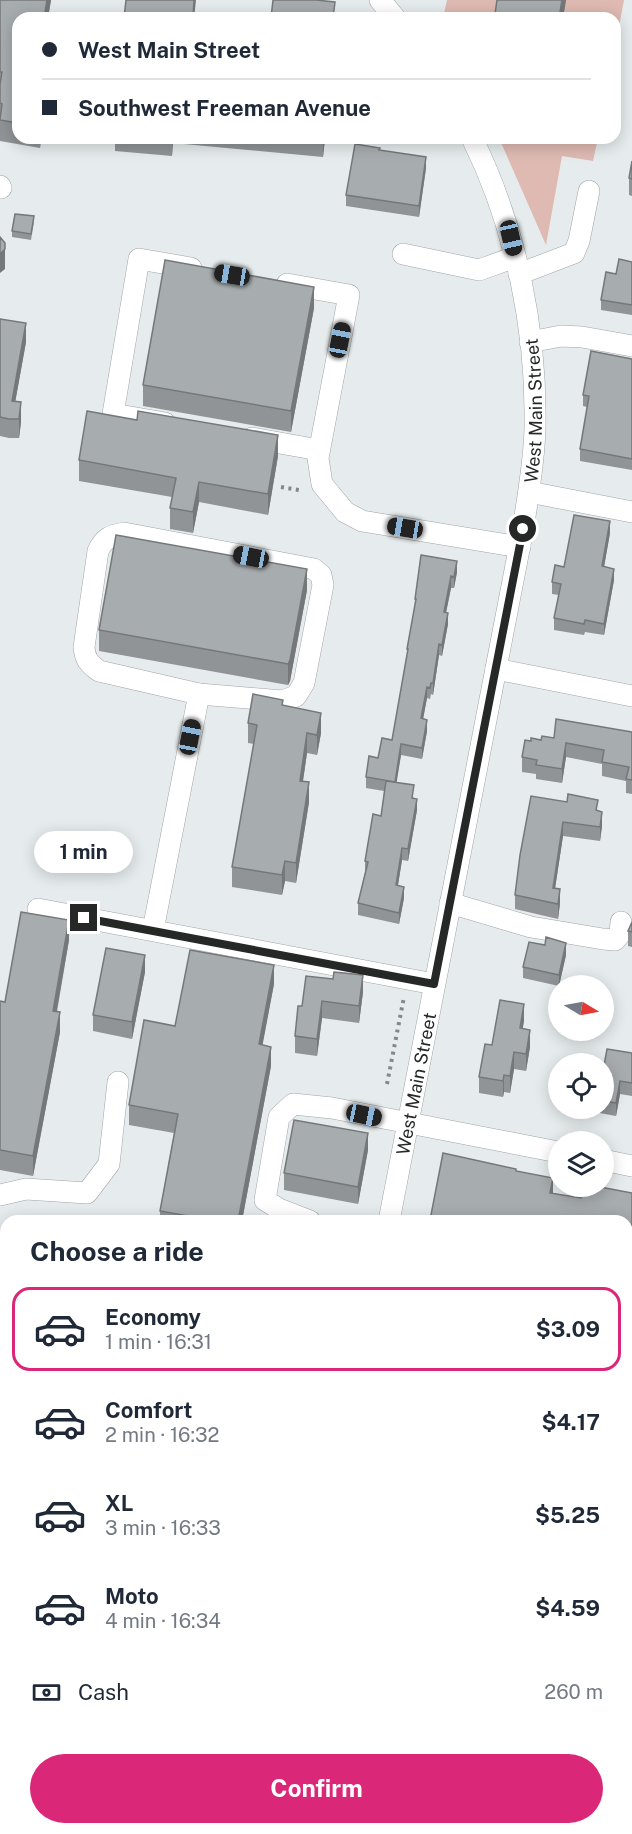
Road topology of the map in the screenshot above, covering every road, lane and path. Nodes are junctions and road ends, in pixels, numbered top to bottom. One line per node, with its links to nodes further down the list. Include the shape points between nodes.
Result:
1 (380, 0): 2 (street)
2 (390, 12)
3 (475, 144): 6 (street, West Main Street, via 496,195)
4 (589, 191): 6 (street, via 574,253)
5 (403, 254): 6 (street, via 478,270)
6 (517, 265): 9 (street, West Main Street)
7 (209, 271): 11 (street, via 139,259 113,414)
8 (267, 281): 13 (street, via 349,295)
9 (530, 342): 10 (street, via 561,336); 16 (street, West Main Street, via 534,430)
10 (632, 346)
11 (180, 426)
12 (236, 436): 13 (street)
13 (319, 450): 18 (street, via 322,484 345,512 362,521)
14 (281, 487): 15 (path)
15 (299, 490)
16 (529, 492): 17 (street); 18 (street, West Main Street)
17 (632, 512)
18 (520, 547): 19 (street, West Main Street)
19 (496, 669): 21 (street); 22 (street, West Main Street)
20 (199, 694): 20 (street, via 282,701 296,696 304,683 323,585 321,575 314,569 124,533 112,534 98,551 85,657 99,671); 25 (street)
21 (632, 696)
22 (450, 903): 24 (street, via 531,927 603,939 615,940); 26 (street, West Main Street)
23 (39, 909): 25 (street)
24 (621, 922)
25 (153, 930): 26 (street)
26 (434, 984): 30 (street, West Main Street)
27 (405, 992): 29 (path)
28 (118, 1082): 34 (street, via 109,1164 87,1193 26,1189)
29 (387, 1084)
30 (408, 1124): 31 (street); 35 (street, via 293,1104 279,1117 266,1200); 36 (street, West Main Street)
31 (548, 1150)
32 (614, 1162): 33 (street)
33 (632, 1166)
34 (0, 1195)
35 (294, 1215)
36 (390, 1215)

